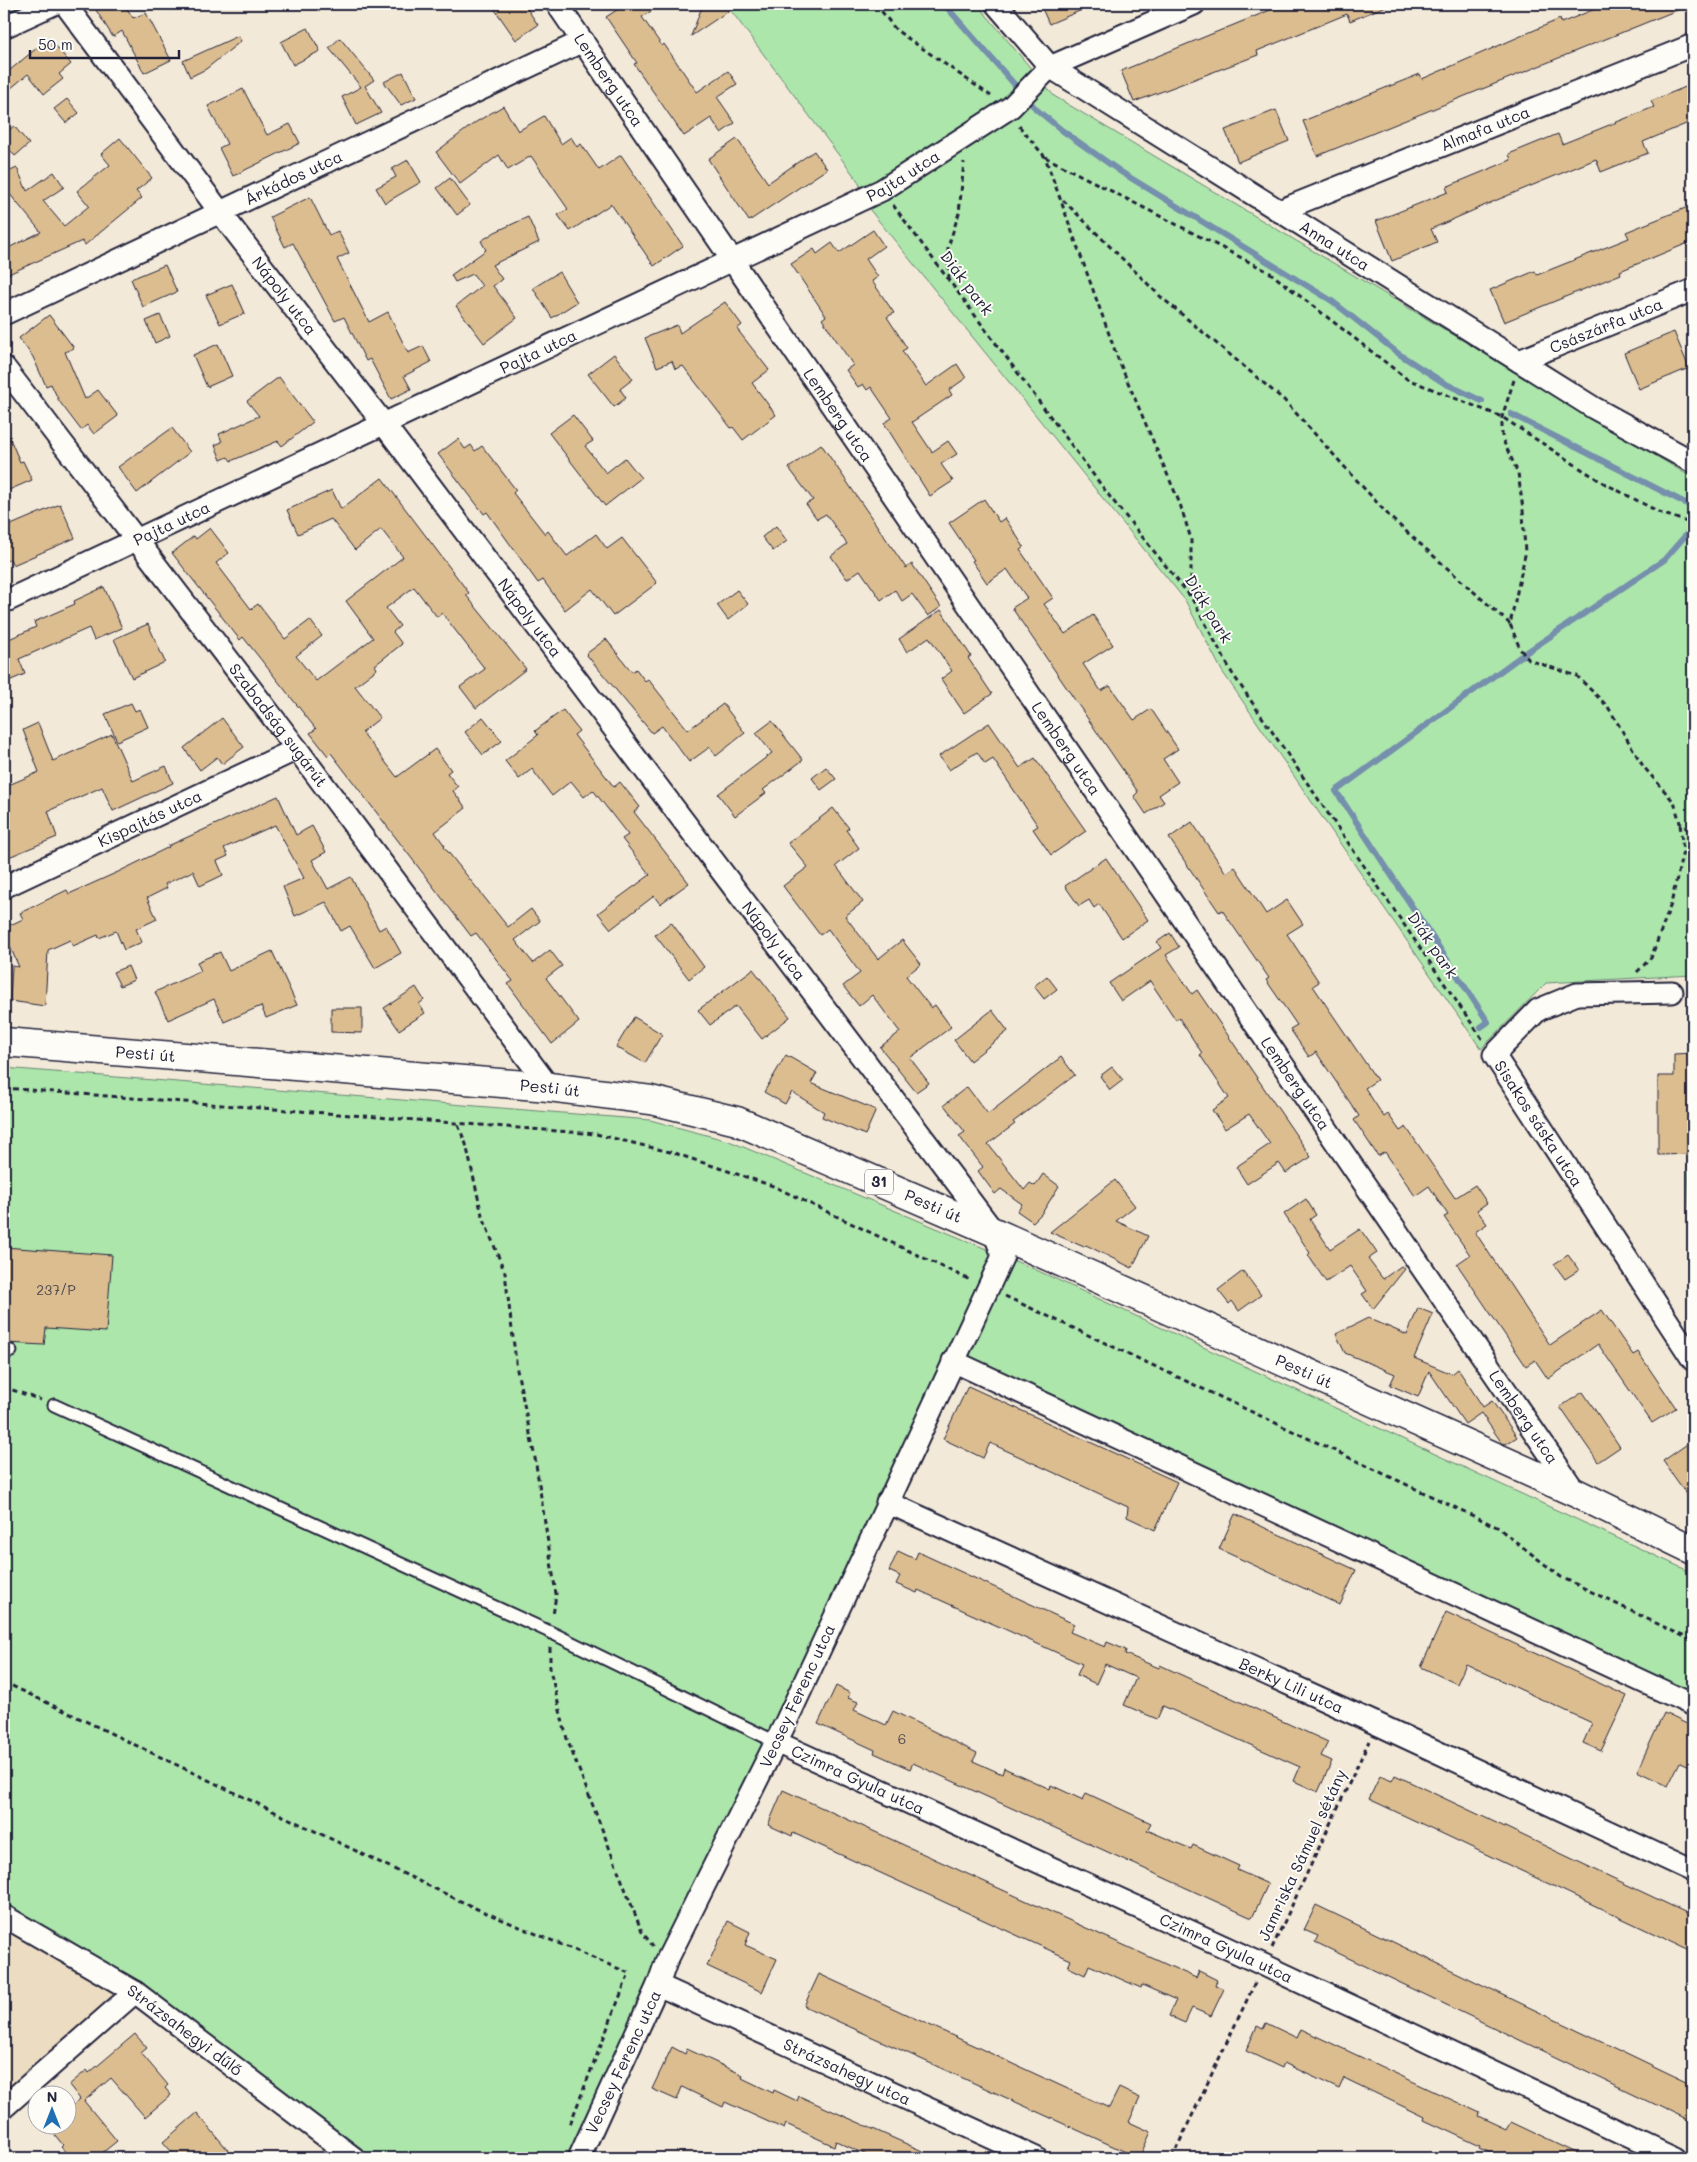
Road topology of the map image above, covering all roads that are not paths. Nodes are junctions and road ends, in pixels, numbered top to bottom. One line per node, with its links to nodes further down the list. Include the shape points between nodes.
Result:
1 (54, 4): 6 (street)
2 (66, 4): 10 (street, Nápoly utca)
3 (557, 4): 7 (street, Lemberg utca)
4 (996, 4): 9 (street, Anna utca)
5 (1194, 4): 9 (street, Pajta utca)
6 (4, 27)
7 (582, 41): 10 (street, Árkádos utca); 12 (street, Lemberg utca)
8 (1693, 45): 11 (street, Almafa utca)
9 (1048, 70): 11 (street, Anna utca); 12 (street, Pajta utca, via 1008,108 882,190)
10 (220, 212): 14 (street, Árkádos utca); 17 (street, Nápoly utca)
11 (1279, 212): 15 (street, Anna utca)
12 (734, 260): 17 (street, Pajta utca); 30 (street, Lemberg utca)
13 (1693, 290): 15 (street, Császárfa utca)
14 (4, 314)
15 (1520, 361): 18 (street, Anna utca, via 1594,408)
16 (4, 368): 19 (street, Szabadság sugárút)
17 (383, 423): 19 (street, Pajta utca); 26 (street, Nápoly utca)
18 (1693, 462)
19 (136, 540): 20 (street, Pajta utca); 21 (street, Szabadság sugárút)
20 (4, 602)
21 (297, 749): 22 (street, Kispajtás utca); 25 (street, Szabadság sugárút)
22 (4, 887)
23 (1672, 992): 27 (street, Sisakos sáska utca, via 1577,994 1538,1010 1494,1055)
24 (4, 1042): 25 (main road, Pesti út / 31)
25 (549, 1087): 26 (main road, Pesti út / 31, via 651,1100 737,1121)
26 (994, 1232): 28 (street, Vecsey Ferenc utca, via 1003,1256); 30 (main road, Pesti út / 31)
27 (1693, 1360)
28 (954, 1361): 31 (street, Vecsey Ferenc utca); 33 (street)
29 (54, 1405): 34 (lane, via 550,1632)
30 (1576, 1493): 32 (main road, Pesti út / 31)
31 (887, 1502): 34 (street, Vecsey Ferenc utca); 35 (street, Berky Lili utca)
32 (1693, 1550)
33 (1693, 1705)
34 (776, 1742): 37 (street, Vecsey Ferenc utca, via 666,1962); 43 (street, Czimra Gyula utca, via 1264,1965)
35 (1693, 1871)
36 (4, 1916): 38 (street, Strázsahegyi dűlő)
37 (658, 1985): 41 (street, Vecsey Ferenc utca); 42 (street, Strázsahegy utca)
38 (135, 1992): 39 (street); 40 (street, Strázsahegyi dűlő)
39 (4, 2107)
40 (354, 2158)
41 (579, 2158)
42 (1036, 2158)
43 (1675, 2158)

